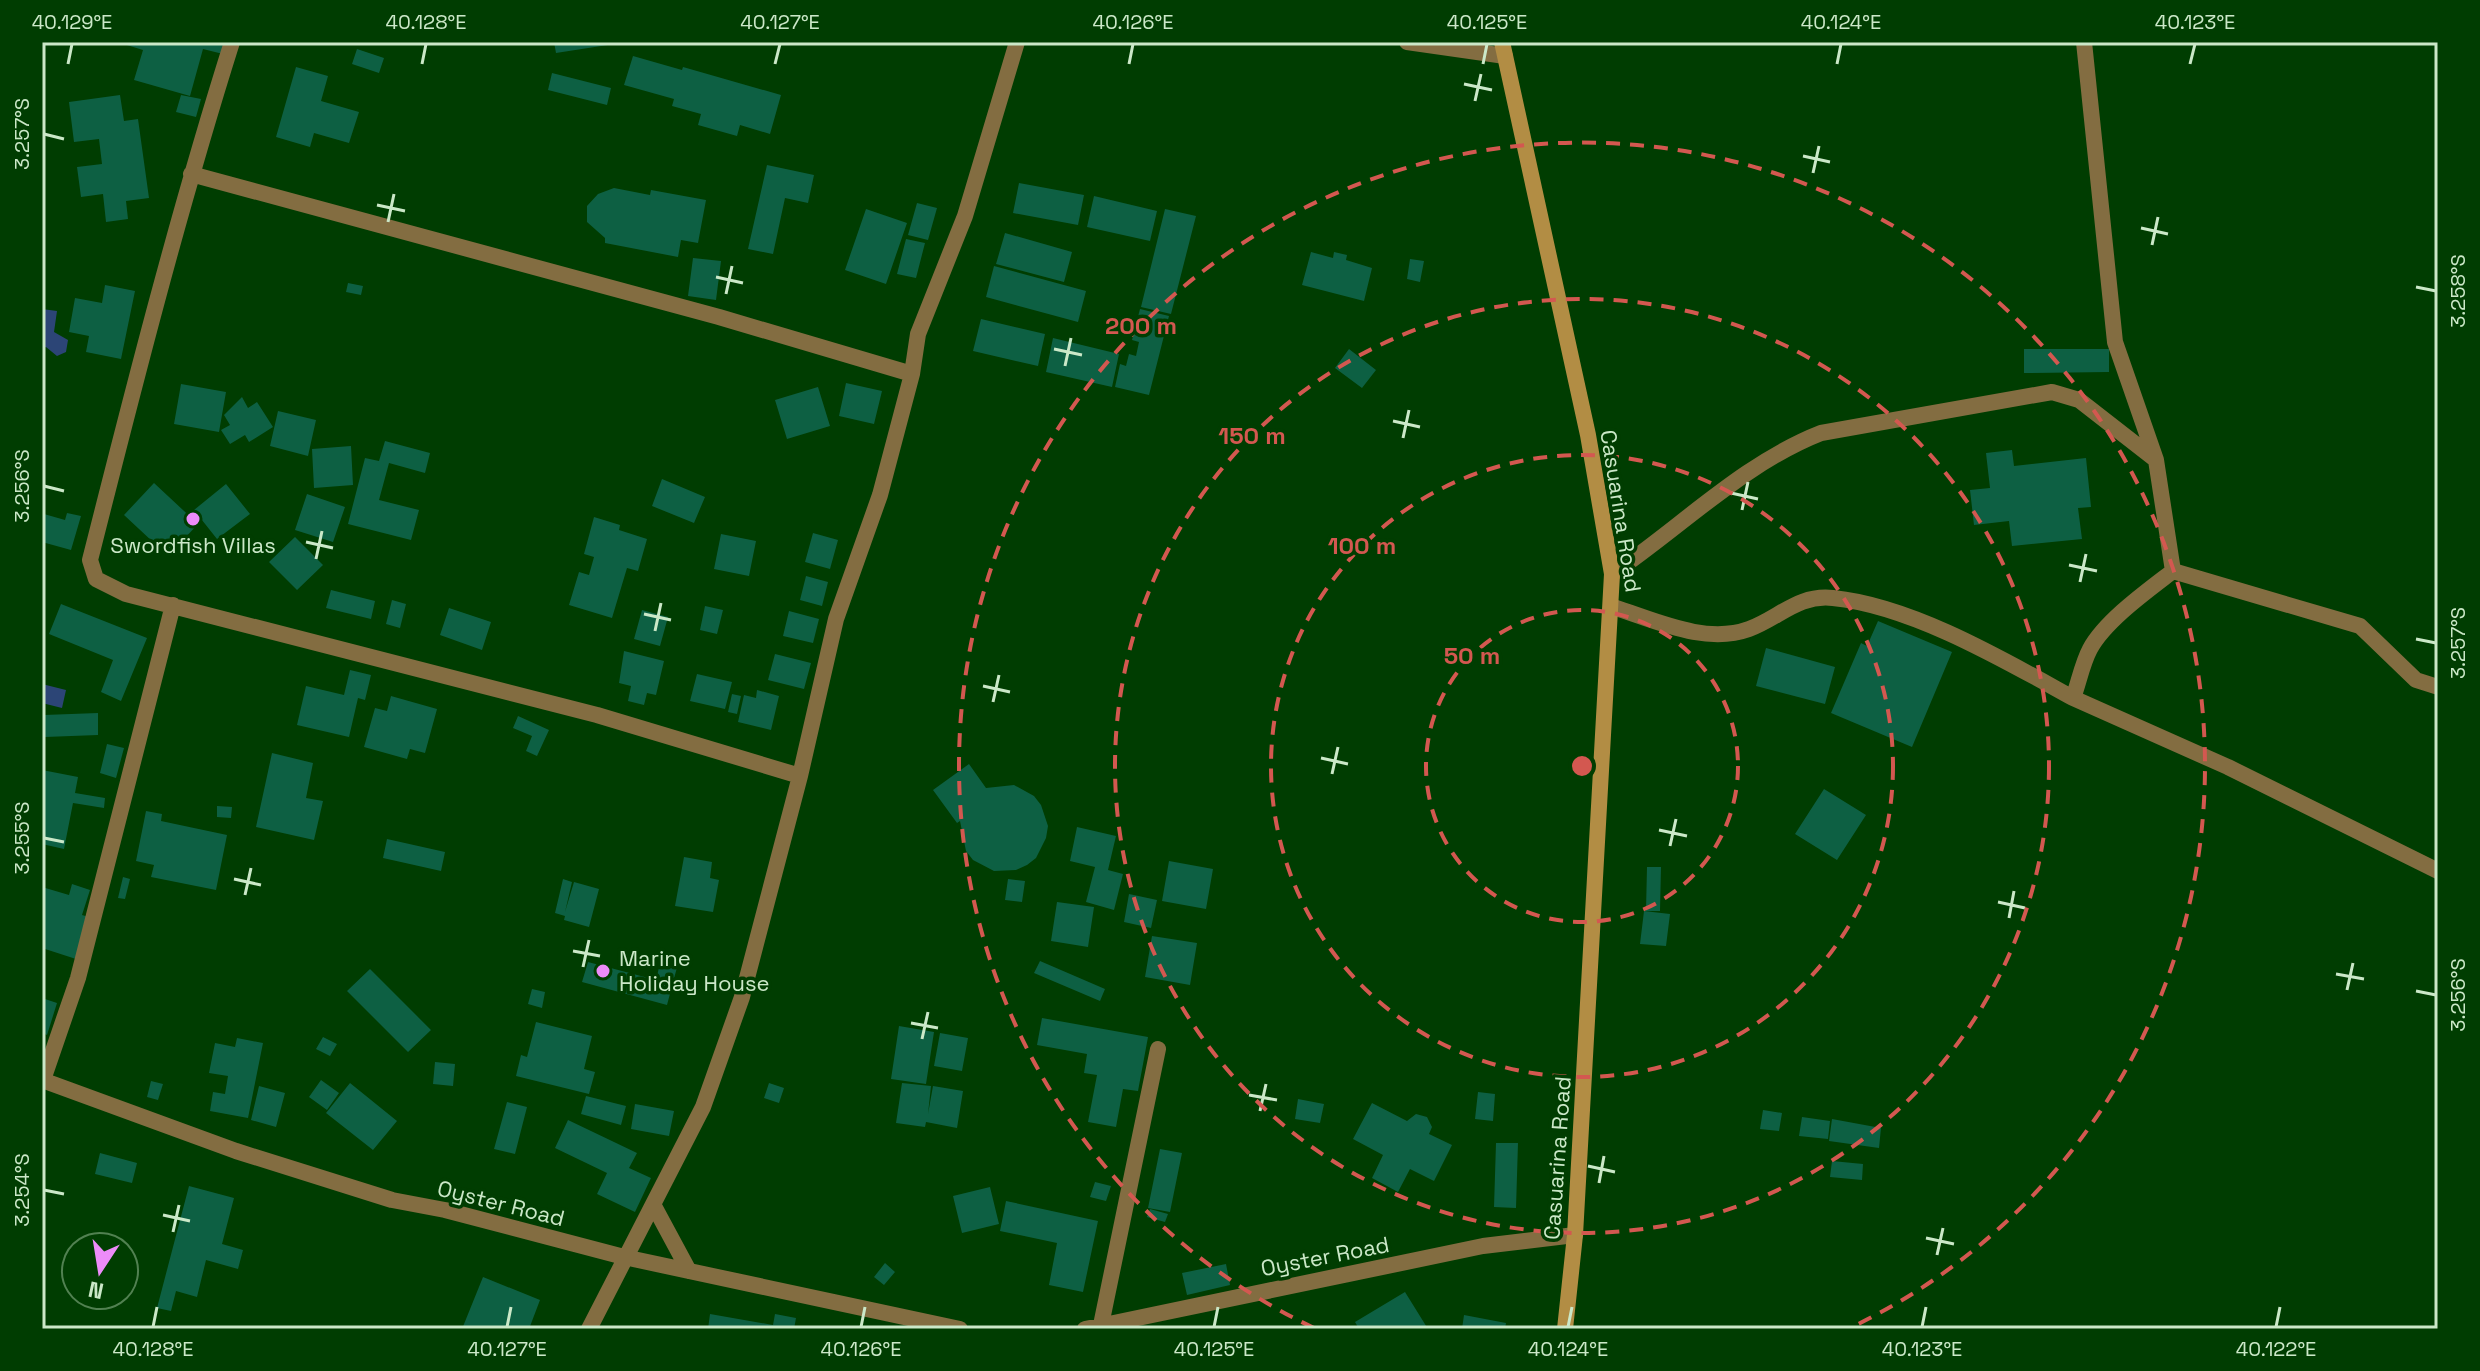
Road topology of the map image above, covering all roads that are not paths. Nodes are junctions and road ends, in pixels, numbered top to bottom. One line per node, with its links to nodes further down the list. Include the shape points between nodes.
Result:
1 (232, 42): 6 (street)
2 (1017, 42): 7 (street, via 965,216 918,334)
3 (1407, 42): 5 (street)
4 (2084, 42): 8 (street, via 2115,342)
5 (1504, 49): 10 (street, Casuarina Road, via 1588,435)
6 (191, 174): 7 (street); 11 (street, via 90,560 91,571 107,587)
7 (912, 374): 15 (street, via 880,495 836,619)
8 (2156, 460): 9 (street); 10 (street, via 2079,400 2052,392 1821,433 1754,467 1668,537)
9 (2173, 571): 13 (street, via 2360,626 2416,680); 14 (street, via 2102,632)
10 (1612, 574): 12 (street, Casuarina Road)
11 (173, 605): 15 (street, via 597,715); 18 (street, via 78,978)
12 (1613, 607): 14 (street, via 1717,635 1749,629 1802,600 1832,597 1945,632); 20 (street, Casuarina Road)
13 (2438, 687)
14 (2073, 698): 16 (street, via 2228,767)
15 (800, 776): 19 (street, via 742,997 703,1107)
16 (2438, 871)
17 (1158, 1049): 23 (street)
18 (42, 1080): 21 (street, Oyster Road, via 308,1176)
19 (654, 1206): 21 (street); 22 (street)
20 (1575, 1235): 23 (street, Oyster Road, via 1483,1246); 26 (street, Casuarina Road)
21 (624, 1257): 22 (street, Oyster Road); 24 (street)
22 (689, 1271): 25 (street, Oyster Road)
23 (1093, 1327)
24 (589, 1329)
25 (960, 1329)
26 (1565, 1329)

